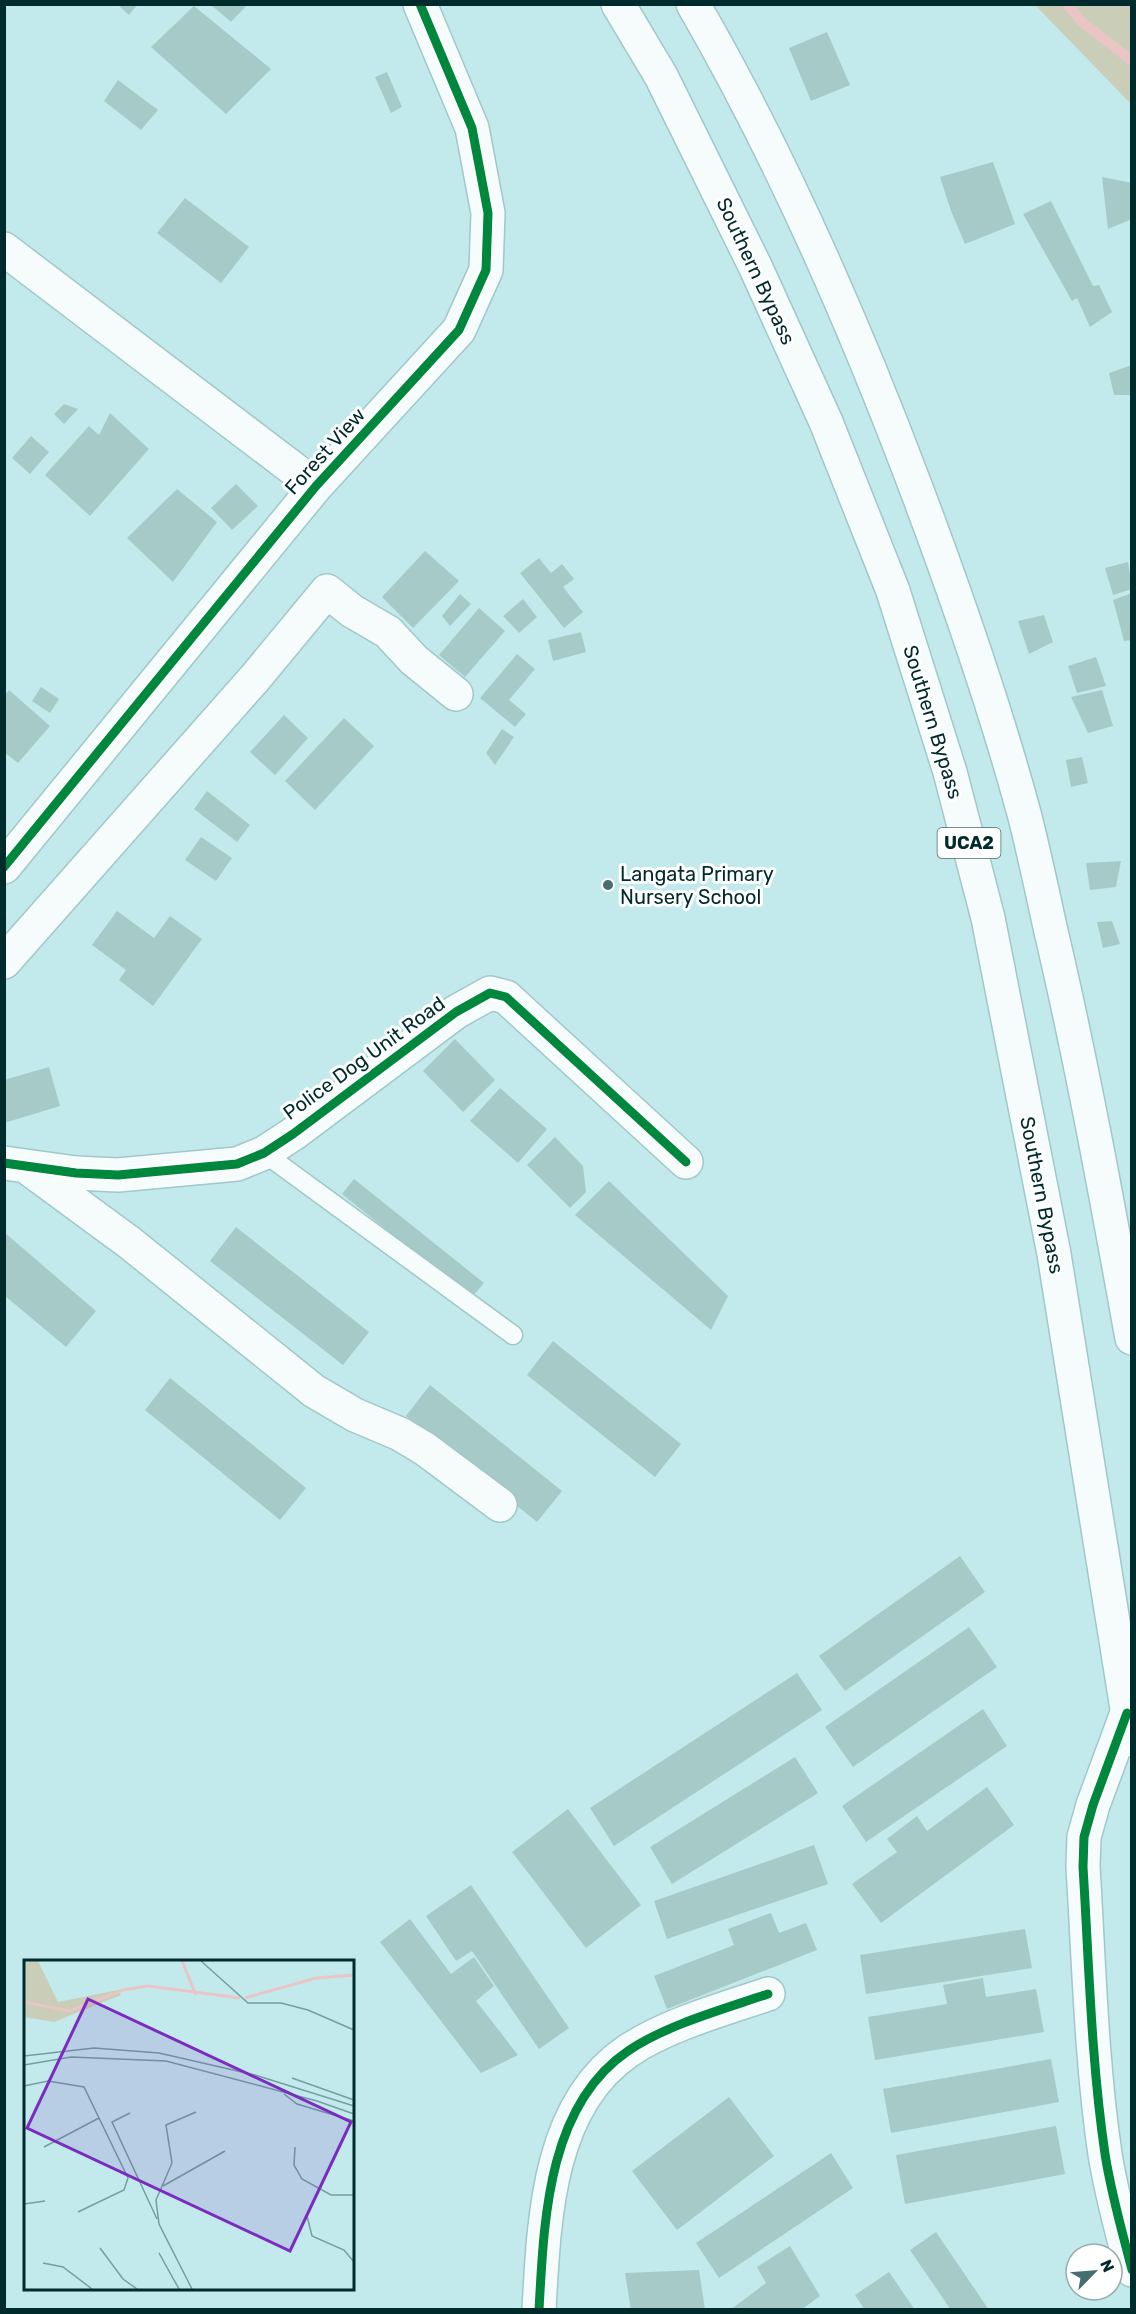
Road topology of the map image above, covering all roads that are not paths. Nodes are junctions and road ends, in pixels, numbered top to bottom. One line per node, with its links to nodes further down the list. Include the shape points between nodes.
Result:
1 (420, 4): 5 (main road, Forest View, via 472,128 488,213 486,270 459,330)
2 (618, 4): 15 (main road, Southern Bypass / UCA2, via 661,76 755,266 826,422 893,591 950,772 988,918 1054,1254)
3 (693, 4): 13 (main road, UCA2, via 800,209 871,369 946,566 989,695 1025,818 1059,967 1098,1150)
4 (4, 249): 5 (main road)
5 (316, 486): 7 (main road, Forest View)
6 (456, 694): 8 (main road, via 414,660 388,632 327,591)
7 (4, 867)
8 (4, 962)
9 (264, 1153): 10 (main road, Police Dog Unit Road, via 421,1036 490,993 506,997); 11 (main road, Police Dog Unit Road, via 237,1164 118,1175); 12 (lane)
10 (686, 1162)
11 (14, 1164): 14 (main road, via 130,1243 314,1391 425,1449)
12 (513, 1335)
13 (1131, 1338)
14 (500, 1506)
15 (1129, 1727): 17 (main road, via 1084,1837 1083,1868 1099,2104)
16 (768, 1994): 18 (main road, via 675,2027 630,2050 605,2069 573,2118 558,2153 542,2248)
17 (1131, 2270)
18 (539, 2310)

